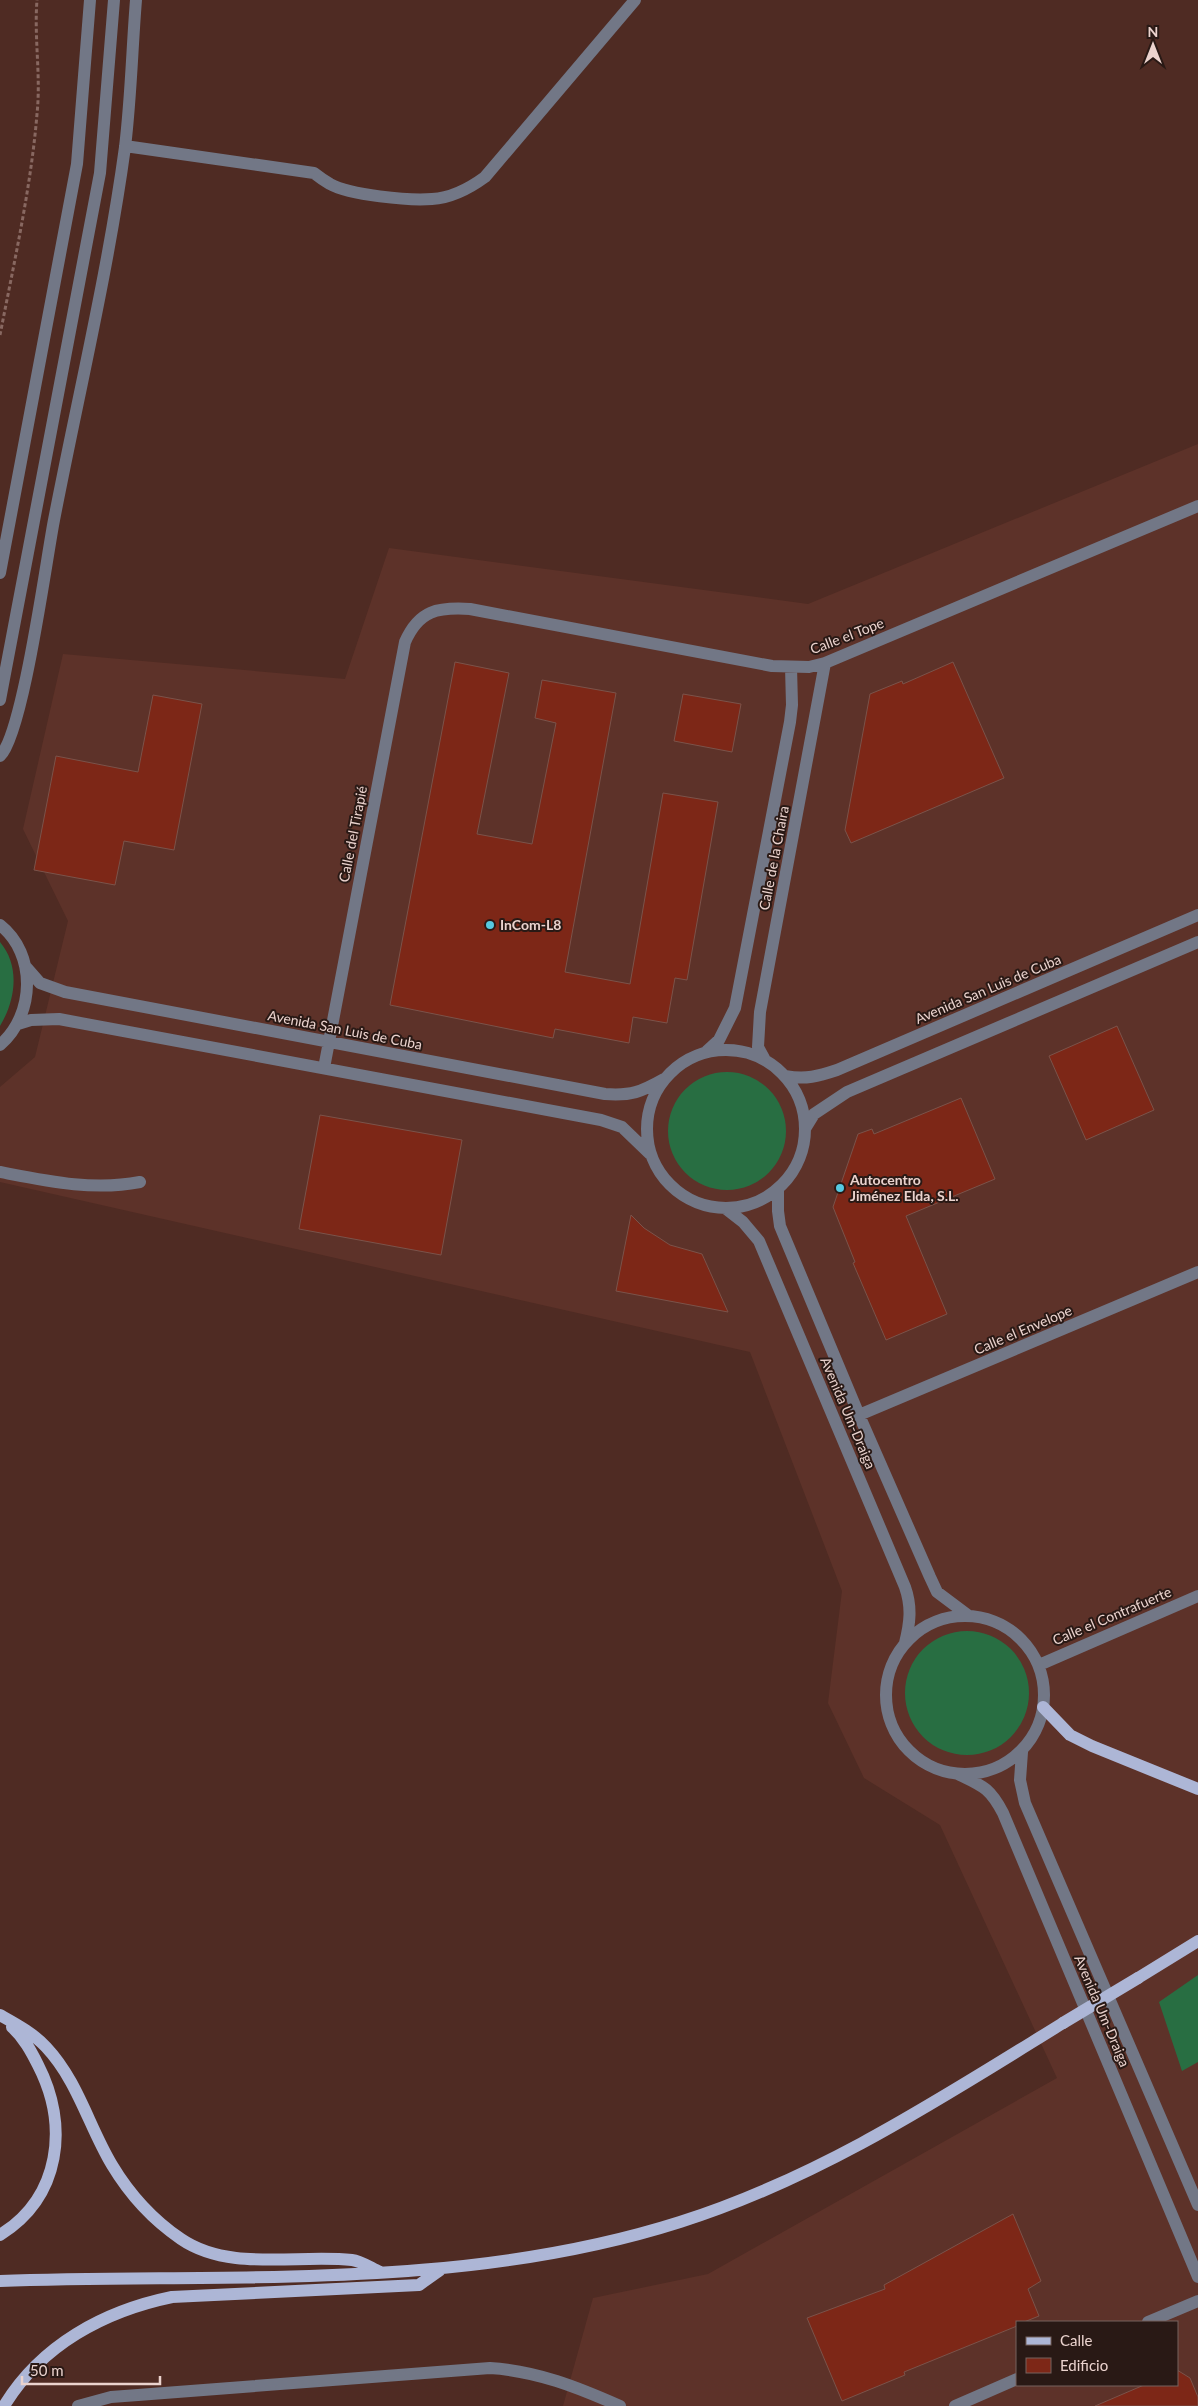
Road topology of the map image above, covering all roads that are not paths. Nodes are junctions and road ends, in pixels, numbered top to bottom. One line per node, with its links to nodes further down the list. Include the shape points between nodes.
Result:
1 (90, 0): 7 (street, via 76,174)
2 (114, 0): 11 (street, via 100,173)
3 (136, 0): 5 (street)
4 (635, 0): 5 (street, via 485,177 452,195 433,200 394,198 346,190 331,185 314,173)
5 (125, 146): 12 (street, via 21,700 11,736)
6 (1198, 506): 9 (street, Calle el Tope)
7 (0, 573)
8 (427, 614): 10 (street, Calle el Tope, via 437,609 470,609 765,665); 19 (street, Calle del Tirapié, via 410,630 405,642)
9 (825, 664): 10 (street, Calle el Tope); 22 (street, Calle de la Chaira, via 760,1012 758,1047)
10 (791, 666): 21 (street, Calle de la Chaira, via 790,722 735,1008 719,1040)
11 (0, 700)
12 (0, 756)
13 (1198, 915): 24 (street, Avenida San Luis de Cuba, via 837,1070 801,1079)
14 (0, 916): 15 (street)
15 (3, 927): 17 (street, via 14,940)
16 (1198, 942): 26 (street, via 847,1092 814,1114)
17 (26, 967): 18 (street, via 28,986); 19 (street, Avenida San Luis de Cuba, via 40,984 65,992)
18 (18, 1024): 20 (street); 23 (street, via 59,1019)
19 (329, 1042): 23 (street, Calle del Tirapié); 25 (street, Avenida San Luis de Cuba, via 605,1094 626,1096 644,1091)
20 (0, 1045)
21 (707, 1051): 22 (street, via 736,1050); 25 (street, via 683,1062)
22 (764, 1058): 24 (street)
23 (324, 1068): 27 (street, via 601,1120 622,1126)
24 (786, 1076): 26 (street, via 804,1109)
25 (664, 1079): 27 (street, via 651,1102 646,1128)
26 (806, 1128): 30 (street, via 803,1151 794,1172)
27 (650, 1154): 31 (street, via 661,1175 679,1193 700,1204)
28 (0, 1172): 29 (street, via 90,1186)
29 (140, 1182)
30 (778, 1190): 31 (street, via 753,1204); 33 (street, Avenida Um-Draiga, via 780,1226)
31 (725, 1208): 36 (street, Avenida Um-Draiga, via 759,1241 905,1587 910,1601)
32 (1198, 1272): 33 (street, Calle el Envelope)
33 (859, 1415): 35 (street, Avenida Um-Draiga, via 937,1592)
34 (1198, 1596): 37 (street, Calle el Contrafuerte)
35 (968, 1616): 36 (street, via 934,1622); 37 (street, via 991,1620 1011,1630)
36 (905, 1643): 40 (street, via 895,1658 887,1682 887,1708 892,1725 900,1740 925,1764)
37 (1039, 1665): 38 (street, via 1044,1682)
38 (1044, 1707): 39 (street, via 1036,1731); 41 (main road, via 1070,1735)
39 (1022, 1752): 40 (street, via 990,1771); 44 (street, Avenida Um-Draiga, via 1020,1780 1025,1803)
40 (958, 1774): 48 (street, Avenida Um-Draiga, via 980,1784 993,1795 1002,1813)
41 (1198, 1790)
42 (1198, 1941): 46 (main road, bridge, via 923,2110 797,2178 682,2222 607,2243 531,2258)
43 (0, 2015): 45 (main road, via 21,2036 48,2086 56,2131 46,2185 31,2208); 47 (main road, via 25,2029 61,2064 125,2183 152,2217 183,2241 215,2254 261,2259 354,2260)
44 (1198, 2205)
45 (0, 2235)
46 (440, 2270): 47 (main road); 53 (main road, via 419,2285 172,2296 141,2303 81,2329 32,2370)
47 (382, 2273): 49 (main road)
48 (1198, 2278)
49 (0, 2281)
50 (1198, 2301): 51 (street)
51 (1150, 2321)
52 (1016, 2379): 56 (street)
53 (4, 2406)
54 (78, 2406): 55 (street, via 138,2394 490,2368 555,2379)
55 (620, 2406)
56 (955, 2406)

